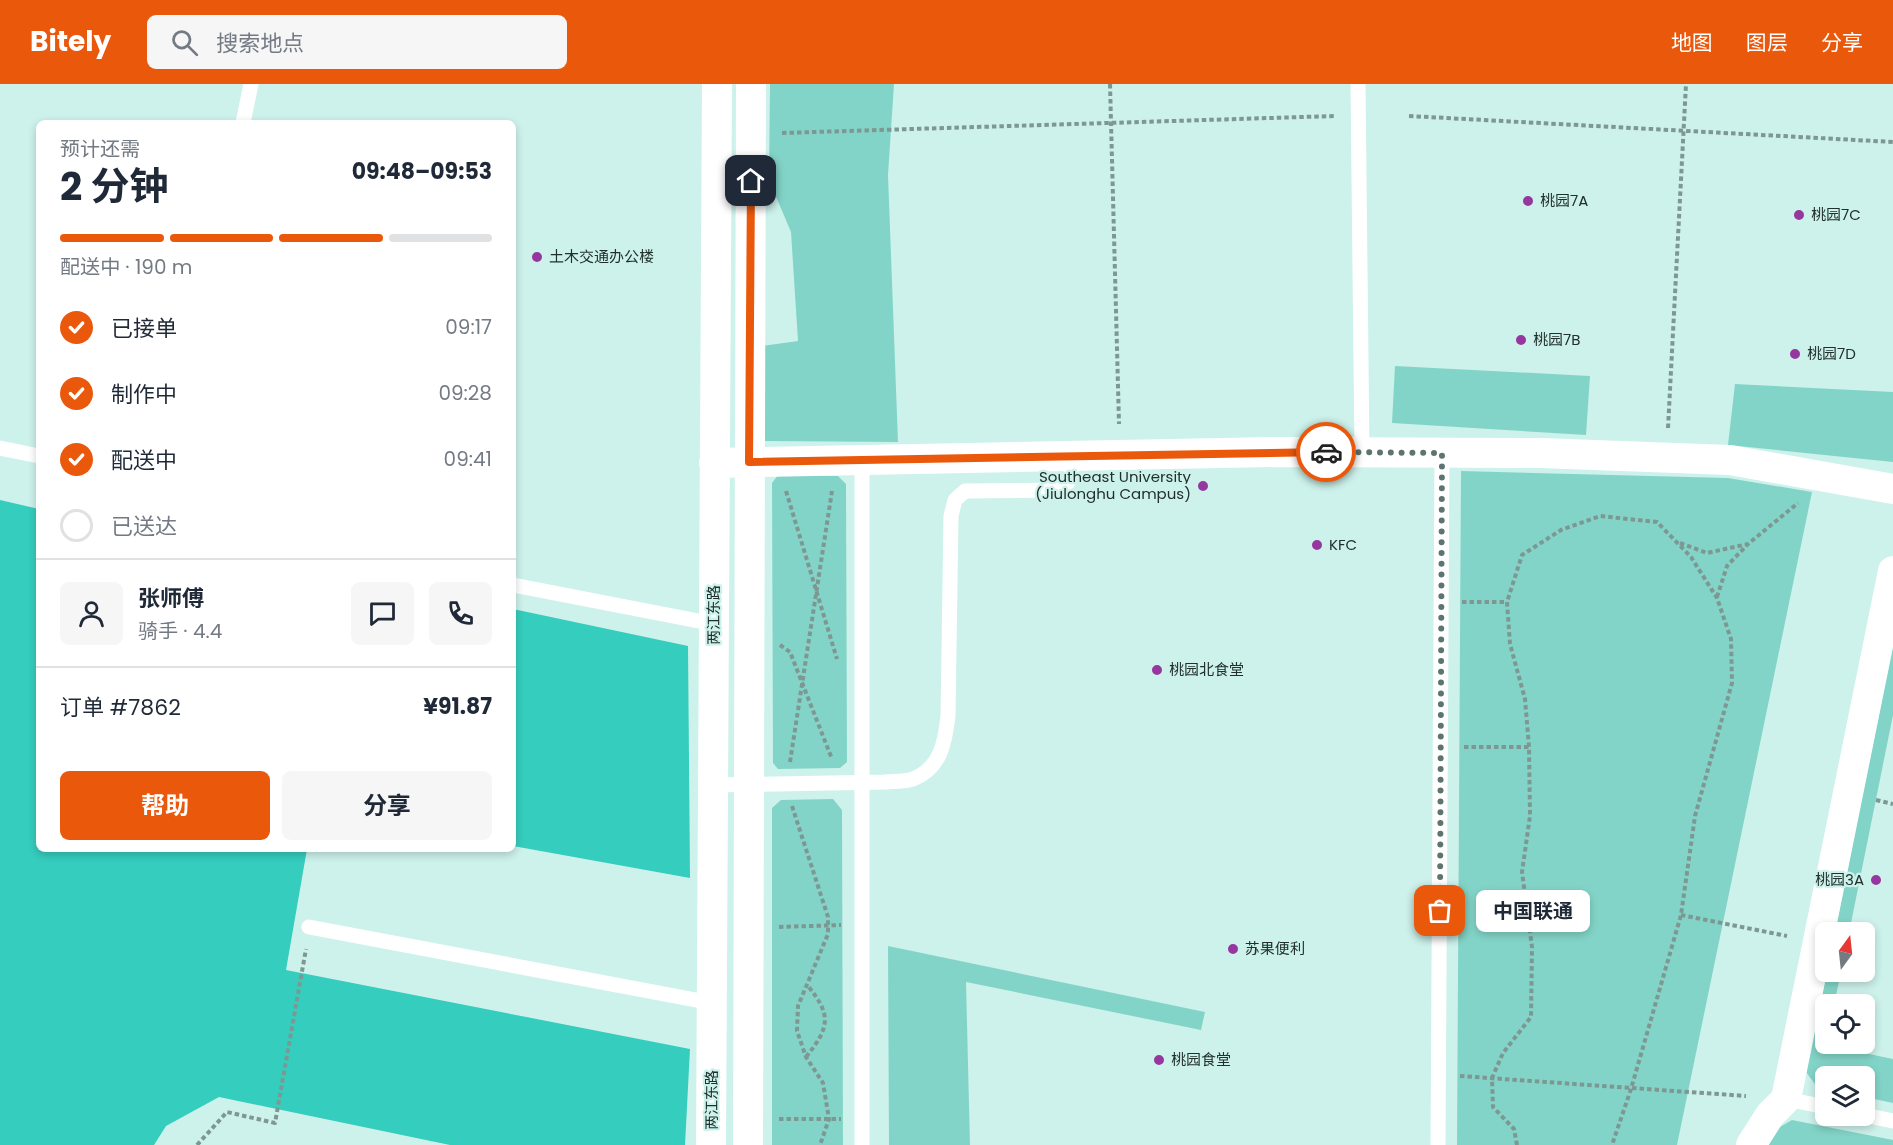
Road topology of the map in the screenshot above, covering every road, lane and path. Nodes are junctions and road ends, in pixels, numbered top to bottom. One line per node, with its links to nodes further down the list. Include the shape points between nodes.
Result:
1 (251, 84): 9 (lane)
2 (717, 84): 23 (street, 两江东路)
3 (751, 84): 12 (street)
4 (1110, 84): 10 (path)
5 (1358, 84): 7 (lane)
6 (1686, 84): 11 (path)
7 (1358, 115): 10 (path); 15 (lane)
8 (1408, 116): 11 (path)
9 (244, 120)
10 (1111, 123): 12 (path); 18 (path)
11 (1683, 131): 13 (path); 20 (path)
12 (751, 134): 22 (street)
13 (1893, 142)
14 (0, 448): 17 (lane)
15 (1362, 453): 16 (street); 18 (street)
16 (1442, 453): 20 (street); 31 (lane)
17 (36, 455)
18 (1119, 455): 19 (street)
19 (1071, 456): 21 (street); 39 (lane, via 1071,479 1058,490 965,491 955,500 951,516 945,744 932,768 912,779)
20 (1667, 458): 24 (street, via 1730,460)
21 (862, 460): 22 (street); 39 (lane)
22 (763, 462): 23 (street); 34 (street); 35 (path)
23 (714, 463): 33 (street, 两江东路)
24 (1830, 478): 25 (street); 27 (path)
25 (1893, 489)
26 (1676, 541): 27 (path, via 1707,553); 30 (path); 32 (path, via 1657,522 1646,520 1600,516 1560,530 1522,555)
27 (1748, 544): 30 (path, via 1727,566)
28 (1893, 571): 45 (street)
29 (516, 586): 33 (lane)
30 (1717, 598): 44 (path, via 1731,639 1732,683 1695,816)
31 (1441, 602): 32 (path); 36 (lane)
32 (1507, 602): 37 (path, via 1510,644 1524,699)
33 (714, 624): 40 (street, 两江东路)
34 (750, 630): 38 (path, via 790,652); 41 (street)
35 (840, 668)
36 (1441, 747): 37 (path); 54 (lane)
37 (1529, 747): 55 (path, via 1530,816 1522,872 1533,947 1531,1017 1503,1053)
38 (842, 783): 39 (lane); 41 (lane)
39 (863, 783): 46 (lane)
40 (713, 785): 41 (lane); 52 (street, 两江东路)
41 (749, 785): 48 (street)
42 (1875, 800): 43 (path)
43 (1893, 804)
44 (1681, 915): 49 (path); 56 (path)
45 (1822, 922)
46 (862, 925): 48 (path); 60 (lane)
47 (309, 927): 52 (lane); 63 (path, via 275,1123 227,1112)
48 (748, 929): 62 (street)
49 (1815, 941)
50 (1815, 957): 57 (street)
51 (806, 984): 53 (path, via 819,999 826,1023 820,1040)
52 (712, 1003): 64 (street, 两江东路)
53 (806, 1057)
54 (1439, 1075): 55 (path); 66 (lane)
55 (1492, 1078): 56 (path); 67 (path, via 1493,1107 1514,1129)
56 (1631, 1089): 57 (path); 68 (path)
57 (1786, 1099): 58 (lane); 69 (street, via 1770,1115)
58 (1815, 1105)
59 (1875, 1117): 61 (lane)
60 (862, 1119): 62 (path); 65 (lane)
61 (1893, 1121)
62 (748, 1132)
63 (197, 1145)
64 (711, 1145)
65 (862, 1145)
66 (1438, 1145)
67 (1517, 1145)
68 (1612, 1145)
69 (1751, 1145)

